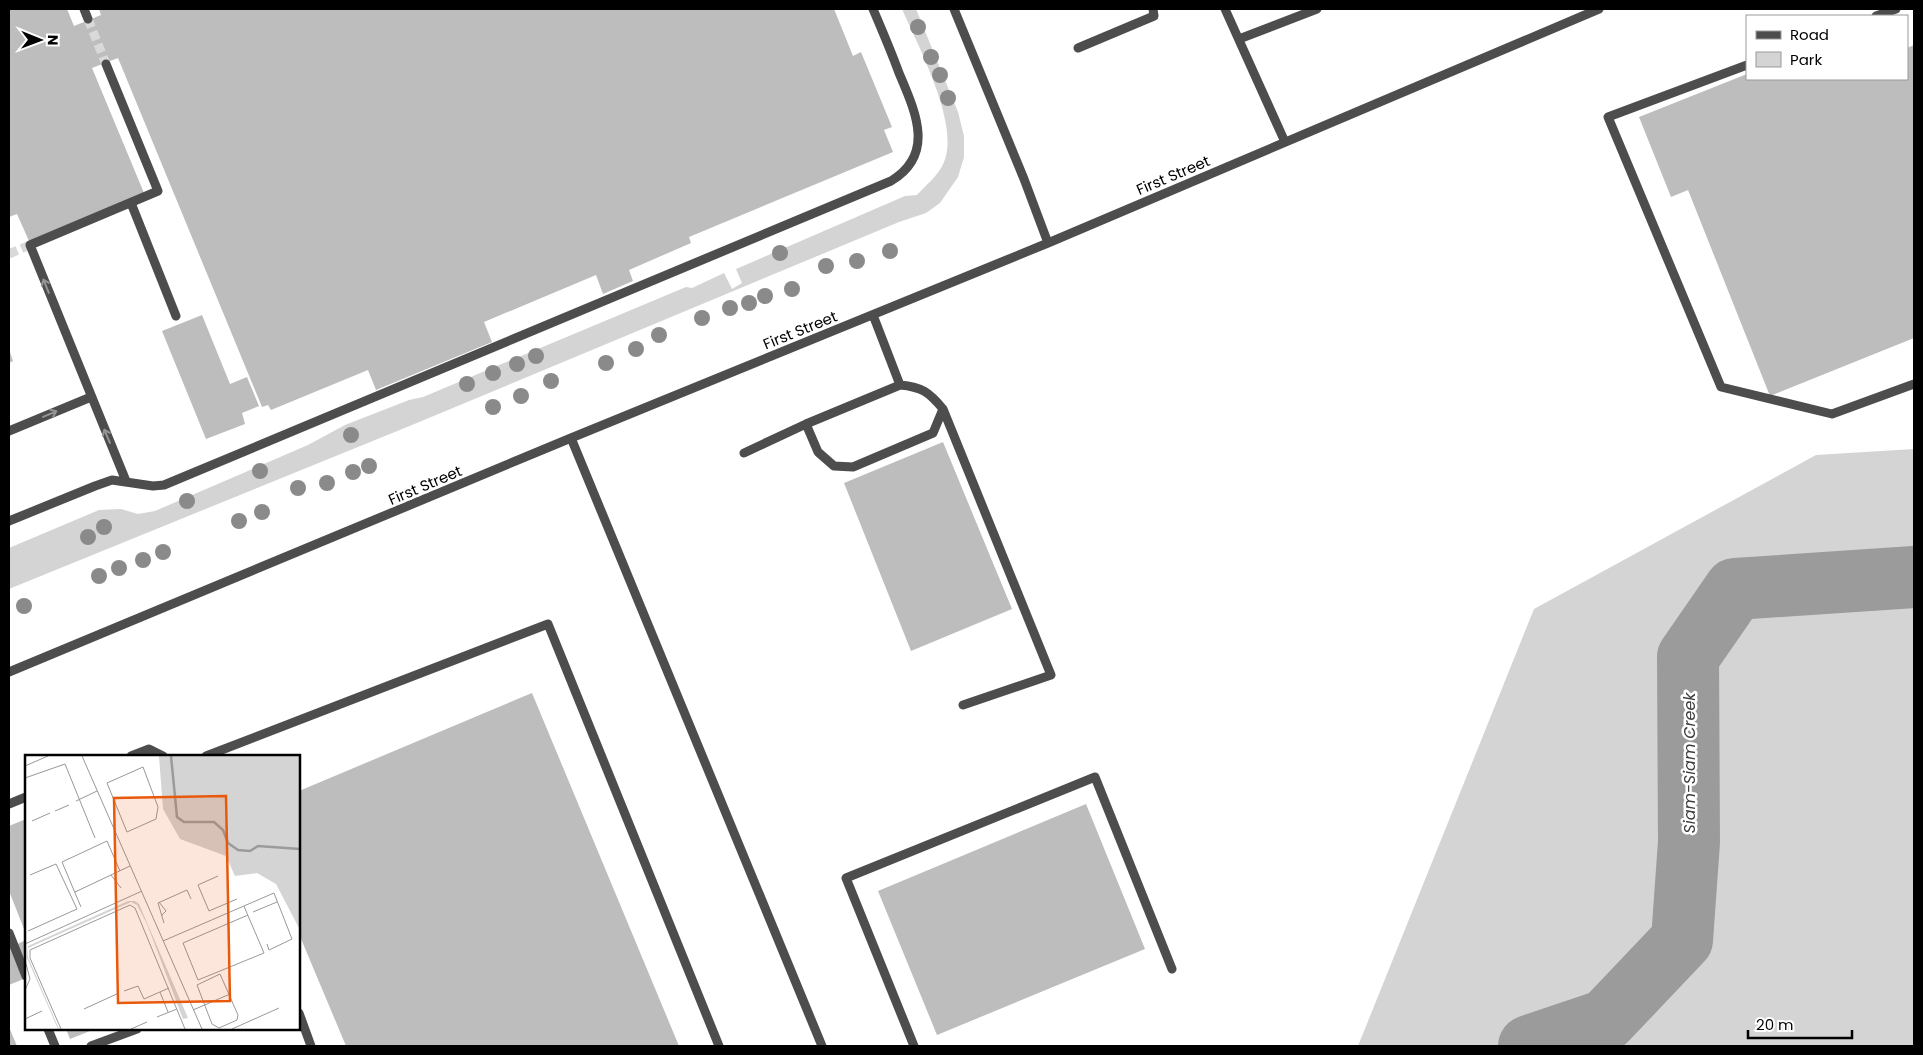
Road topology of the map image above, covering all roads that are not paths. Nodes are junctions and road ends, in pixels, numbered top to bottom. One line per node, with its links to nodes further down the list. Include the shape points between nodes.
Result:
1 (84, 9): 10 (street)
2 (873, 9): 28 (street, via 917,119 915,157 901,175 172,481 153,486)
3 (954, 9): 17 (street)
4 (1153, 9): 12 (street, via 1154,16)
5 (1225, 9): 11 (street)
6 (1317, 9): 11 (street)
7 (1599, 9): 15 (street, First Street)
8 (1896, 9): 9 (street)
9 (1879, 15)
10 (88, 19)
11 (1239, 39): 15 (street)
12 (1078, 48)
13 (106, 64): 16 (street, via 158,191)
14 (1746, 65): 20 (street, via 1608,117 1721,387 1832,414)
15 (1285, 142): 17 (street, First Street)
16 (131, 203): 19 (street); 22 (street, one-way to 16, via 30,245)
17 (1048, 243): 18 (street, First Street)
18 (873, 315): 21 (street); 26 (street, First Street)
19 (176, 316)
20 (1914, 384)
21 (900, 385): 23 (street, via 914,386 930,393); 24 (street)
22 (91, 397): 25 (street, one-way to 22); 28 (street, one-way to 22)
23 (943, 409): 24 (street, via 933,432 853,468 834,466 818,452); 31 (street, via 1051,675)
24 (806, 424): 27 (street)
25 (9, 431)
26 (571, 438): 30 (street, First Street); 47 (street)
27 (744, 453)
28 (126, 481): 29 (street, via 112,480)
29 (9, 521)
30 (9, 672)
31 (964, 705)
32 (134, 755): 33 (street, via 149,749)
33 (160, 755)
34 (209, 755): 46 (street, via 548,624)
35 (25, 797): 36 (street)
36 (9, 804)
37 (9, 933): 39 (street)
38 (1172, 969): 48 (street, via 1095,777 846,878)
39 (25, 973)
40 (300, 1016): 45 (street)
41 (48, 1030): 43 (street)
42 (134, 1030): 44 (street)
43 (55, 1046)
44 (91, 1046)
45 (311, 1046)
46 (719, 1046)
47 (822, 1046)
48 (914, 1046)

